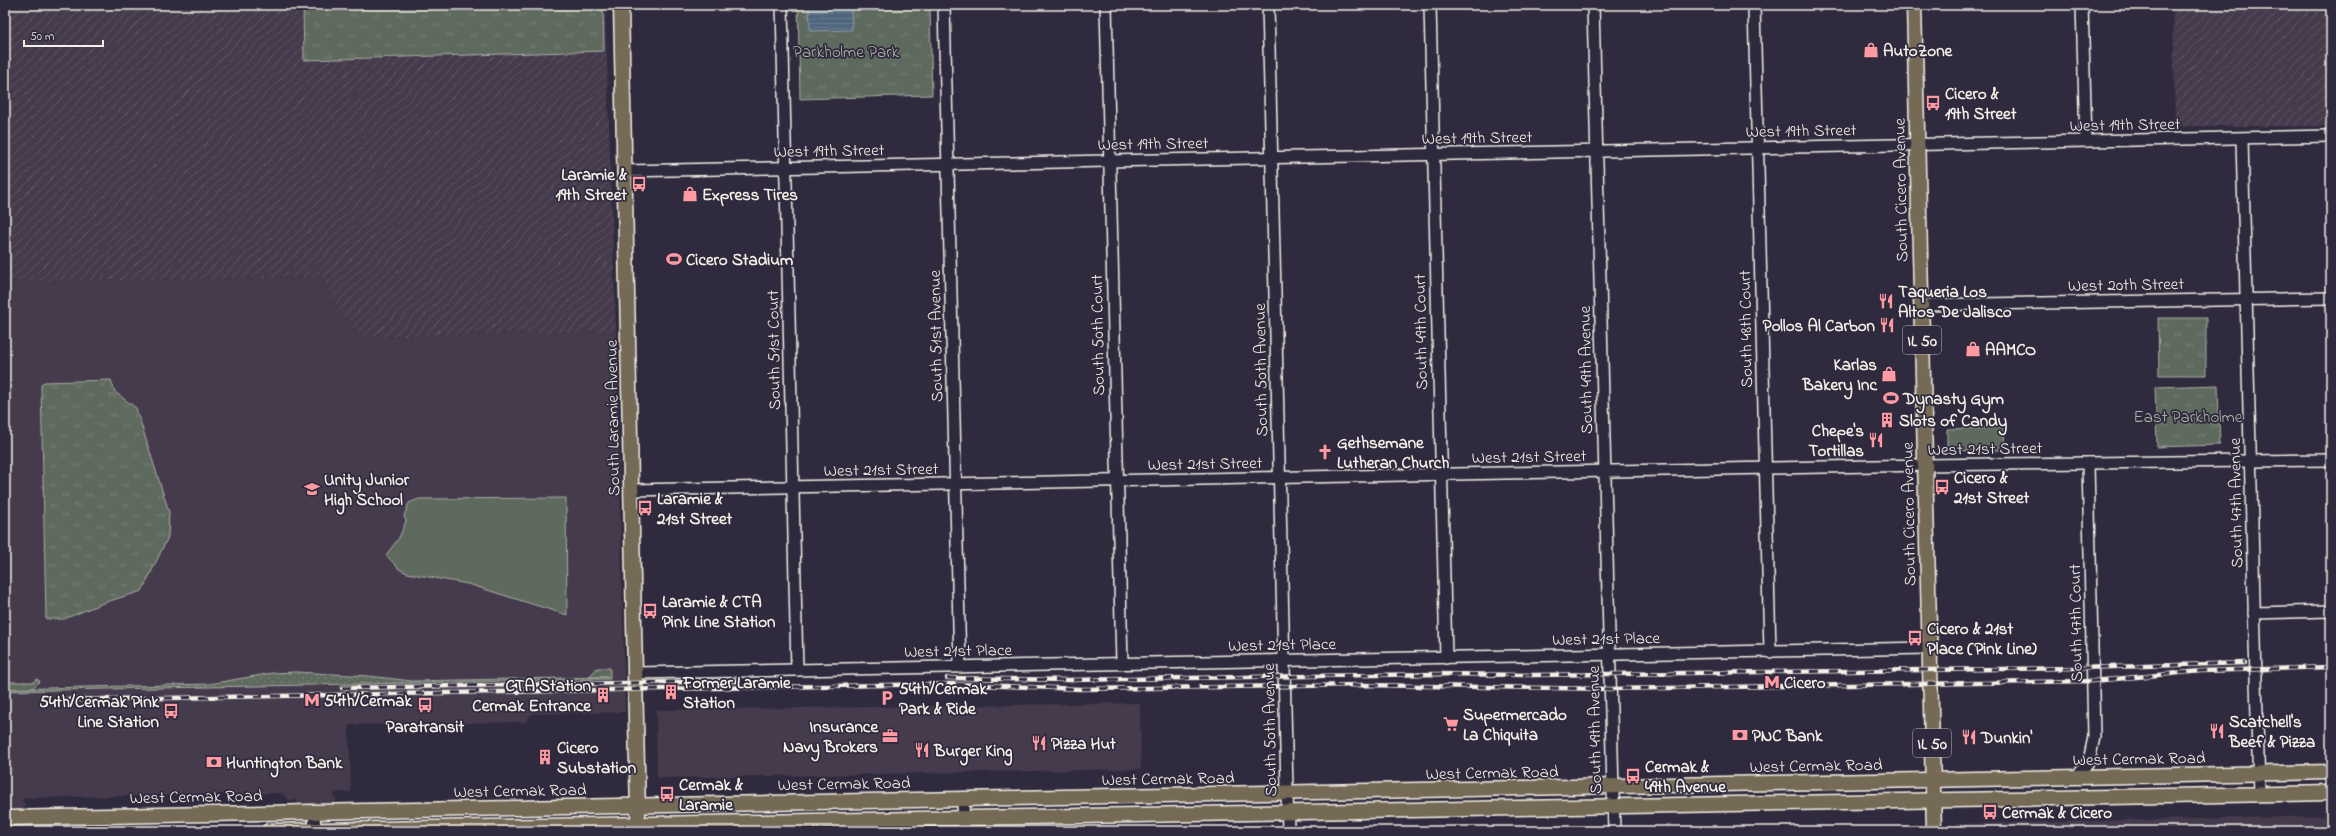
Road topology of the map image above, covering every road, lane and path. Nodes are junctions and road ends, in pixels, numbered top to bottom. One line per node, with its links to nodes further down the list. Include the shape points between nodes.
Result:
1 (621, 5): 22 (main road, South Laramie Avenue)
2 (782, 5): 21 (street, South 51st Court)
3 (944, 5): 20 (street, South 51st Avenue)
4 (1106, 5): 19 (street, South 50th Court)
5 (1268, 5): 18 (street, South 50th Avenue)
6 (1430, 5): 17 (street, South 49th Court)
7 (1593, 5): 16 (street, South 49th Avenue)
8 (1754, 5): 15 (street, South 48th Court)
9 (1914, 5): 14 (main road, South Cicero Avenue / IL 50)
10 (2082, 5): 13 (street)
11 (2331, 136): 12 (street, West 19th Street)
12 (2242, 138): 13 (street, West 19th Street); 24 (street, South 47th Avenue)
13 (2086, 141): 14 (street, West 19th Street)
14 (1917, 145): 15 (street, West 19th Street); 25 (main road, South Cicero Avenue / IL 50)
15 (1758, 148): 16 (street, West 19th Street); 30 (street, South 48th Court)
16 (1596, 151): 17 (street, West 19th Street); 31 (street, South 49th Avenue)
17 (1433, 155): 18 (street, West 19th Street); 32 (street, South 49th Court)
18 (1272, 158): 19 (street, West 19th Street); 33 (street, South 50th Avenue)
19 (1110, 161): 20 (street, West 19th Street); 34 (street, South 50th Court)
20 (948, 164): 21 (street, West 19th Street); 35 (street, South 51st Avenue)
21 (786, 168): 22 (street, West 19th Street); 36 (street, South 51st Court)
22 (624, 171): 37 (main road, South Laramie Avenue)
23 (2331, 298): 24 (street, West 20th Street)
24 (2247, 299): 25 (street, West 20th Street); 27 (street, South 47th Avenue)
25 (1921, 305): 29 (main road, South Cicero Avenue / IL 50)
26 (2331, 460): 27 (street, West 21st Street)
27 (2251, 461): 28 (street, West 21st Street); 39 (street, South 47th Avenue)
28 (2088, 463): 29 (street, West 21st Street); 51 (street, South 47th Court, via 2094,737 2089,761)
29 (1925, 465): 30 (street, West 21st Street); 40 (main road, South Cicero Avenue / IL 50)
30 (1766, 469): 31 (street, West 21st Street); 41 (street, South 48th Court)
31 (1605, 472): 32 (street, West 21st Street); 42 (street, South 49th Avenue)
32 (1441, 475): 33 (street, West 21st Street); 43 (street, South 49th Court)
33 (1280, 478): 34 (street, West 21st Street); 44 (street, South 50th Avenue)
34 (1118, 482): 35 (street, West 21st Street); 45 (street, South 50th Court)
35 (955, 485): 36 (street, West 21st Street); 46 (street, South 51st Avenue)
36 (793, 488): 37 (street, West 21st Street); 47 (street, South 51st Court)
37 (632, 490): 48 (main road, South Laramie Avenue)
38 (2331, 611): 39 (street)
39 (2254, 613): 50 (street, South 47th Avenue)
40 (1929, 648): 41 (street, West 21st Place); 52 (main road, South Cicero Avenue / IL 50)
41 (1770, 652): 42 (street, West 21st Place)
42 (1609, 655): 43 (street, West 21st Place); 53 (street, South 49th Avenue)
43 (1446, 658): 44 (street, West 21st Place)
44 (1284, 661): 45 (street, West 21st Place); 54 (street, South 50th Avenue)
45 (1122, 664): 46 (street, West 21st Place)
46 (960, 667): 47 (street, West 21st Place)
47 (797, 670): 48 (street, West 21st Place)
48 (636, 673): 60 (main road, South Laramie Avenue)
49 (2331, 772): 50 (main road, West Cermak Road)
50 (2259, 774): 51 (main road, West Cermak Road); 56 (street, South 47th Avenue)
51 (2076, 777): 52 (main road, West Cermak Road)
52 (1933, 780): 53 (main road, West Cermak Road); 58 (main road, South Cicero Avenue / IL 50)
53 (1613, 787): 54 (main road, West Cermak Road); 59 (street, South 49th Avenue)
54 (1287, 793): 57 (main road, West Cermak Road); 62 (street, South 50th Avenue)
55 (2331, 793): 56 (main road, West Cermak Road)
56 (2260, 794): 58 (main road, West Cermak Road)
57 (963, 799): 60 (main road, West Cermak Road); 64 (street)
58 (1933, 800): 59 (main road, West Cermak Road); 70 (main road, South Cicero Avenue / IL 50)
59 (1613, 805): 62 (main road, West Cermak Road); 69 (street, South 49th Avenue)
60 (638, 806): 61 (main road, West Cermak Road); 65 (main road, South Laramie Avenue)
61 (314, 812): 63 (main road, West Cermak Road); 66 (street)
62 (1288, 812): 64 (main road, West Cermak Road); 68 (street, South 50th Avenue)
63 (5, 818)
64 (963, 824): 65 (main road, West Cermak Road)
65 (638, 827): 66 (main road, West Cermak Road)
66 (315, 830): 67 (main road, West Cermak Road)
67 (270, 831)
68 (1288, 831)
69 (1614, 831)
70 (1934, 831)

